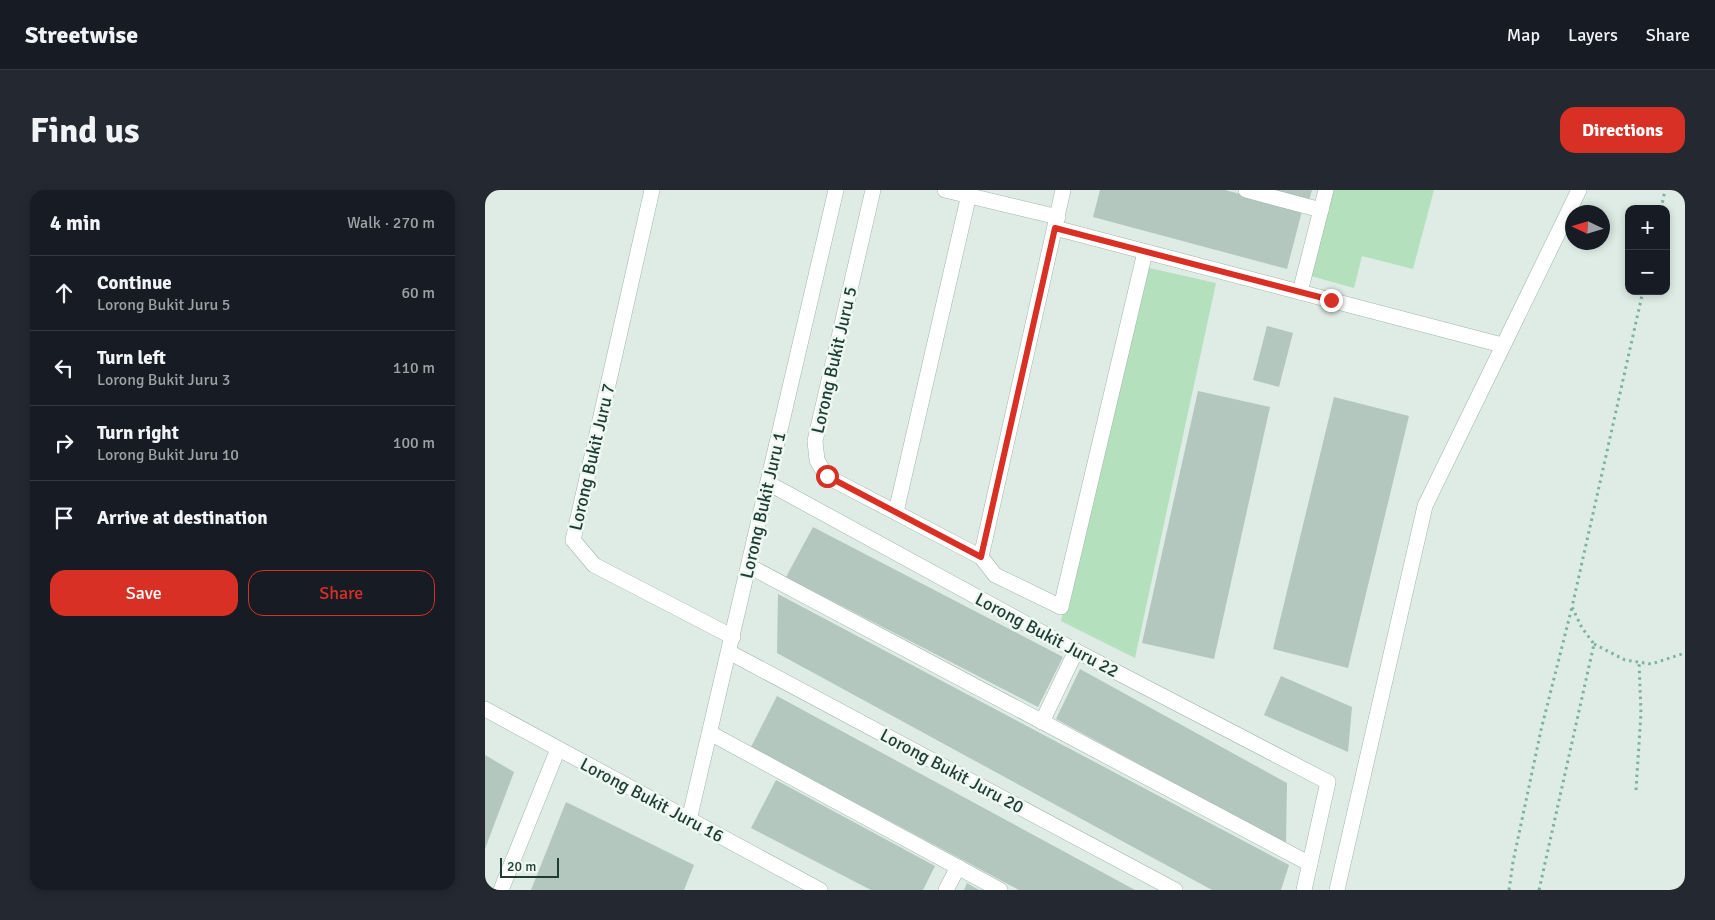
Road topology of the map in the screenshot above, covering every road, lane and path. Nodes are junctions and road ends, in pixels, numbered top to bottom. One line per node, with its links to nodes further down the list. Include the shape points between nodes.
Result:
1 (652, 190): 24 (street, Lorong Bukit Juru 7, via 573,540 594,565)
2 (835, 190): 18 (street, Lorong Bukit Juru 1)
3 (873, 190): 19 (street, Lorong Bukit Juru 5, via 815,441 817,460 827,476)
4 (945, 190): 10 (street)
5 (1063, 190): 13 (street)
6 (1246, 190): 12 (street)
7 (1326, 190): 12 (street)
8 (1579, 190): 17 (street)
9 (1665, 190): 11 (path)
10 (970, 193): 13 (street); 19 (street)
11 (1662, 205)
12 (1321, 210): 15 (street)
13 (1056, 222): 14 (street); 20 (street)
14 (1145, 252): 15 (street); 20 (street, via 1061,607 995,575)
15 (1300, 292): 17 (street)
16 (1642, 295): 22 (path)
17 (1502, 345): 42 (street, via 1425,506)
18 (768, 483): 21 (street, Lorong Bukit Juru 1); 25 (street, Lorong Bukit Juru 22)
19 (896, 512): 20 (street, Lorong Bukit Juru 5)
20 (981, 557)
21 (749, 566): 24 (street, Lorong Bukit Juru 1); 29 (street)
22 (1572, 607): 23 (path); 43 (path, via 1539,739)
23 (1594, 644): 27 (path, via 1625,660); 44 (path)
24 (731, 645): 30 (street, Lorong Bukit Juru 1); 40 (street, Lorong Bukit Juru 20)
25 (1076, 651): 29 (street); 34 (street, Lorong Bukit Juru 22, via 1328,782)
26 (1685, 653): 27 (path, via 1651,664)
27 (1639, 662): 32 (path, via 1641,713)
28 (485, 709): 31 (street, Lorong Bukit Juru 16)
29 (1042, 722): 34 (street)
30 (711, 733): 33 (street, Lorong Bukit Juru 1); 35 (street)
31 (558, 749): 33 (street, Lorong Bukit Juru 16); 36 (street)
32 (1636, 790)
33 (689, 820): 37 (street, Lorong Bukit Juru 16)
34 (1309, 864): 41 (street)
35 (958, 867): 38 (street); 39 (street)
36 (501, 890)
37 (820, 890)
38 (947, 890)
39 (1000, 890)
40 (1175, 890)
41 (1304, 890)
42 (1337, 890)
43 (1509, 890)
44 (1539, 890)

